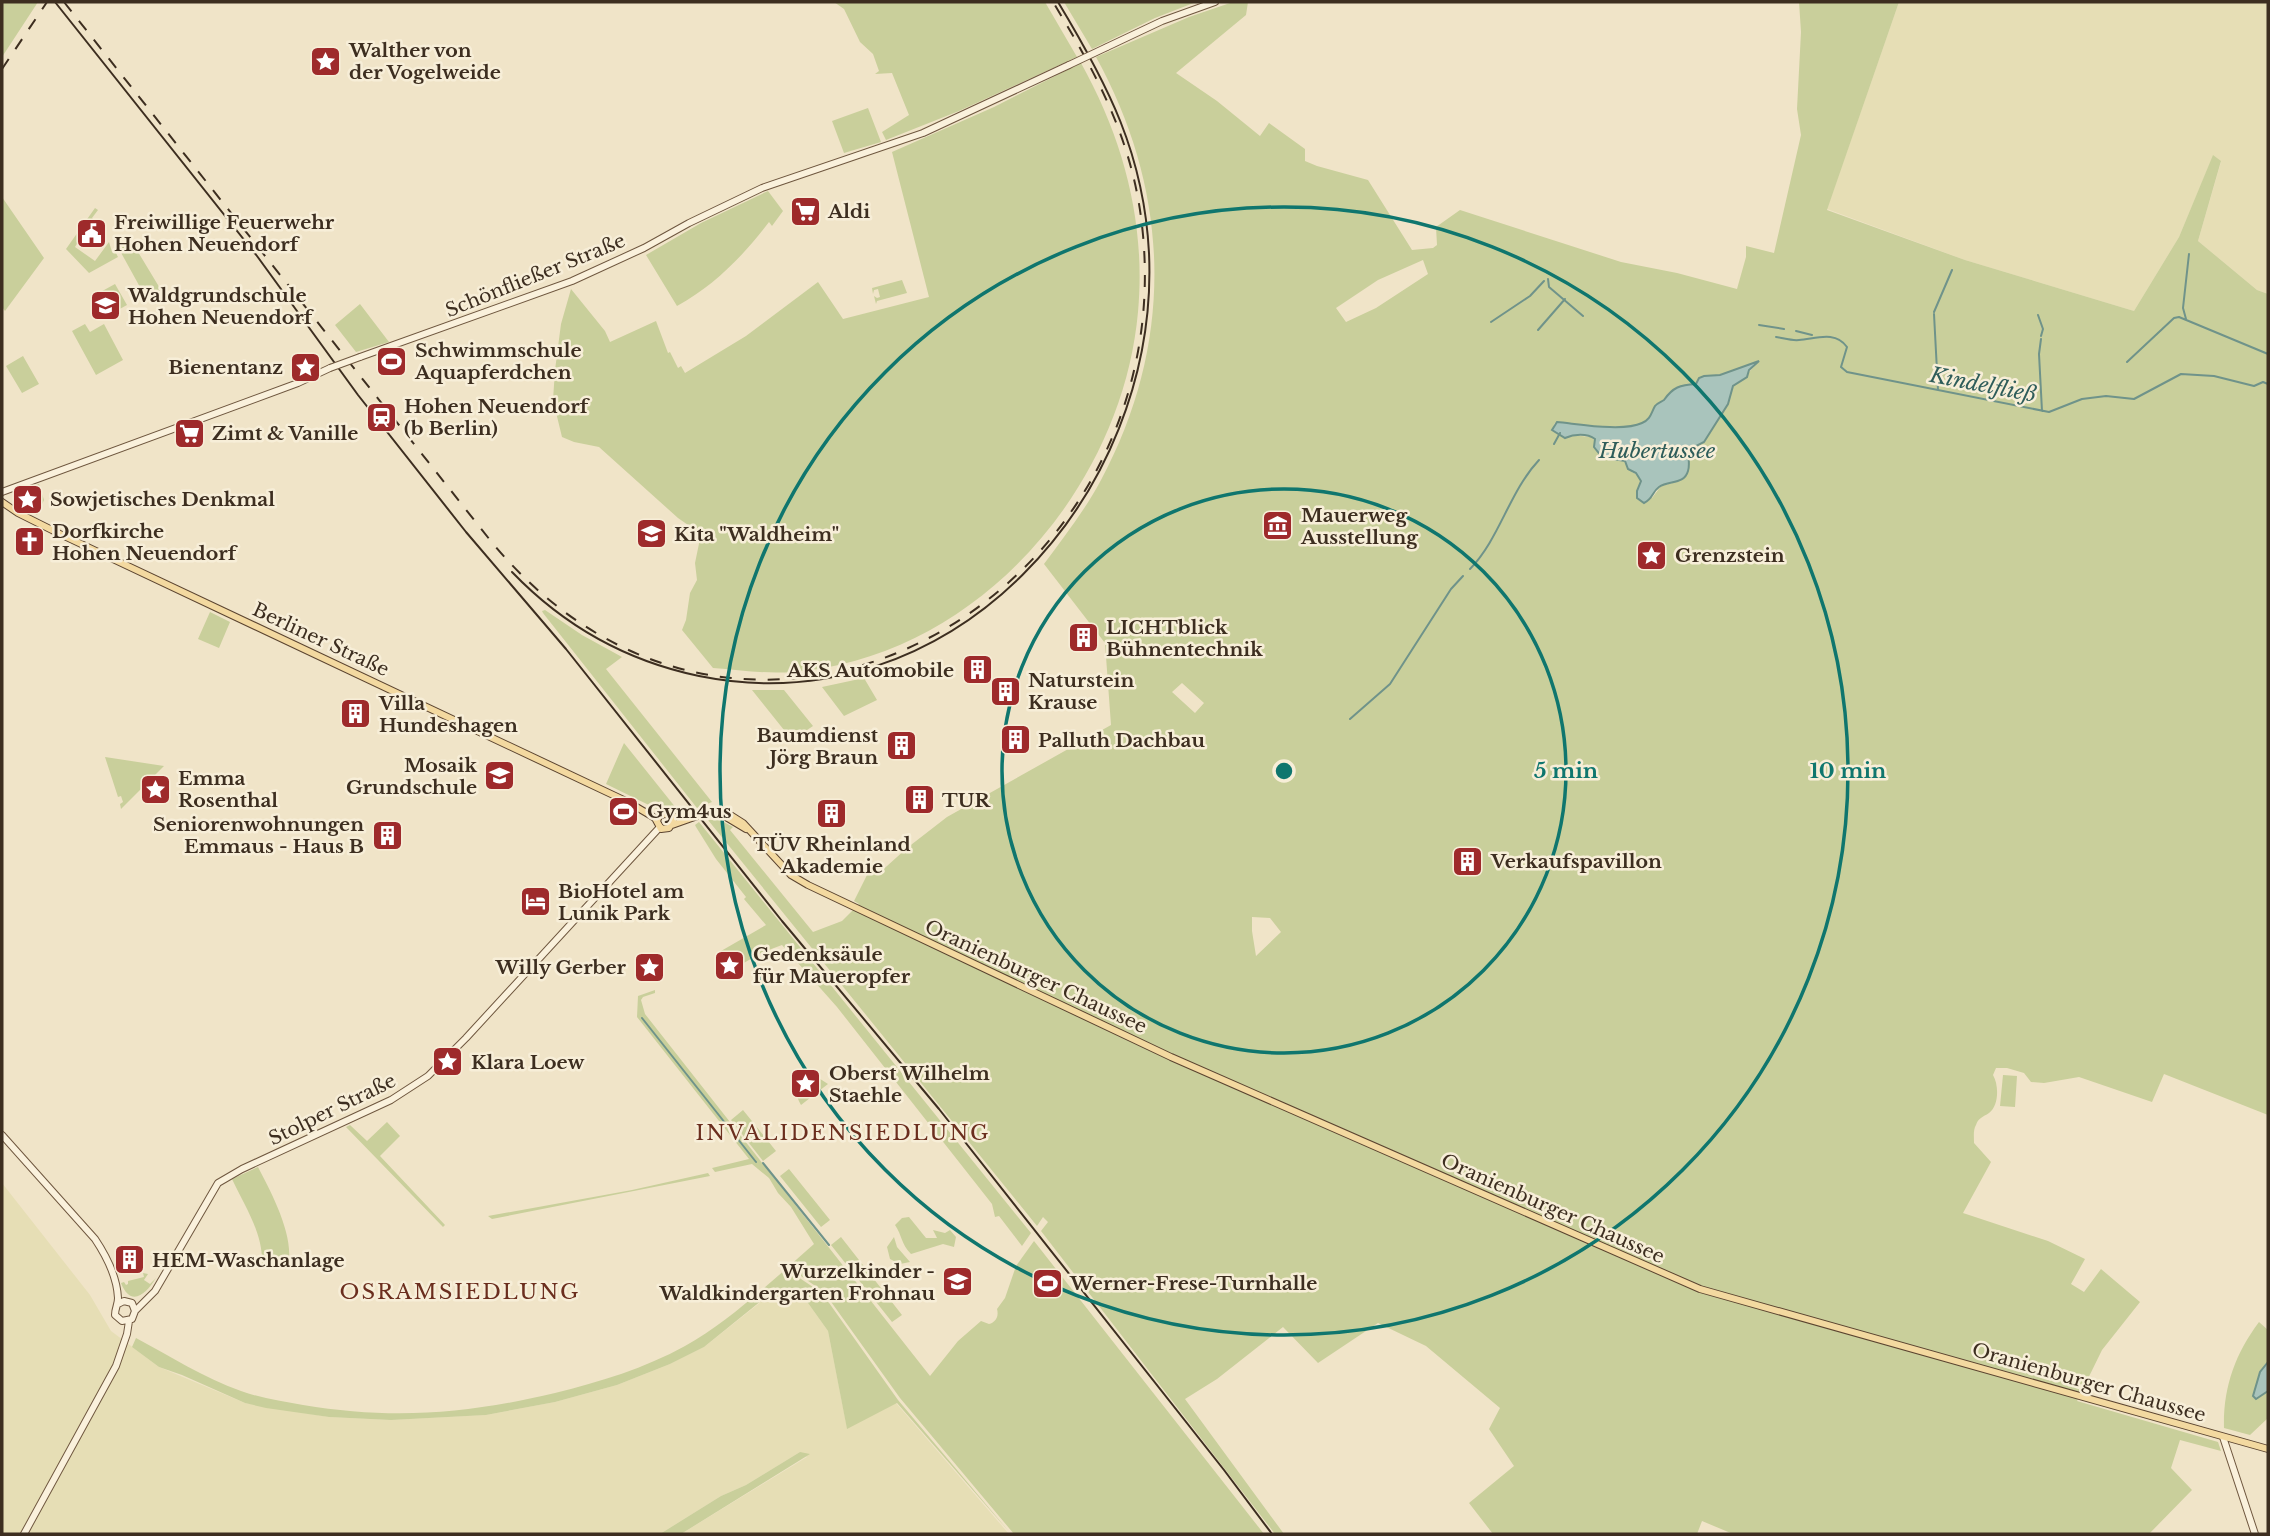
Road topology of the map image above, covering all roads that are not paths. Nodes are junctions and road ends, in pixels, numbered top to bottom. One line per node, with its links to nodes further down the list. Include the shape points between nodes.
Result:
1 (1215, 2): 2 (main road, Schönfließer Straße, bridge, via 1162,21 923,133 762,188 572,281)
2 (2, 492)
3 (2, 502): 4 (main road, Berliner Straße)
4 (628, 802): 6 (main road, Berliner Straße); 8 (main road, Berliner Straße)
5 (705, 813): 7 (main road); 9 (main road); 17 (main road, Oranienburger Chaussee, via 723,815 748,829 791,875 808,885 1171,1057 1700,1289)
6 (663, 814): 7 (main road, Berliner Straße); 8 (main road)
7 (671, 817): 9 (main road)
8 (658, 824): 9 (main road, via 667,829); 11 (main road, Stolper Straße, via 421,1082 218,1183 160,1284)
9 (672, 825)
10 (2, 1135): 12 (main road, via 95,1239)
11 (146, 1300): 12 (main road); 13 (main road, Stolper Straße)
12 (125, 1303): 13 (main road); 14 (main road, via 115,1311)
13 (135, 1311): 15 (main road, Stolper Straße)
14 (120, 1321): 15 (main road); 16 (main road)
15 (129, 1321): 16 (main road, Stolper Straße)
16 (125, 1337): 19 (main road, Stolper Straße, via 116,1366)
17 (2223, 1437): 18 (main road, Oranienburger Chaussee); 20 (main road)
18 (2268, 1450)
19 (24, 1534)
20 (2255, 1534)

